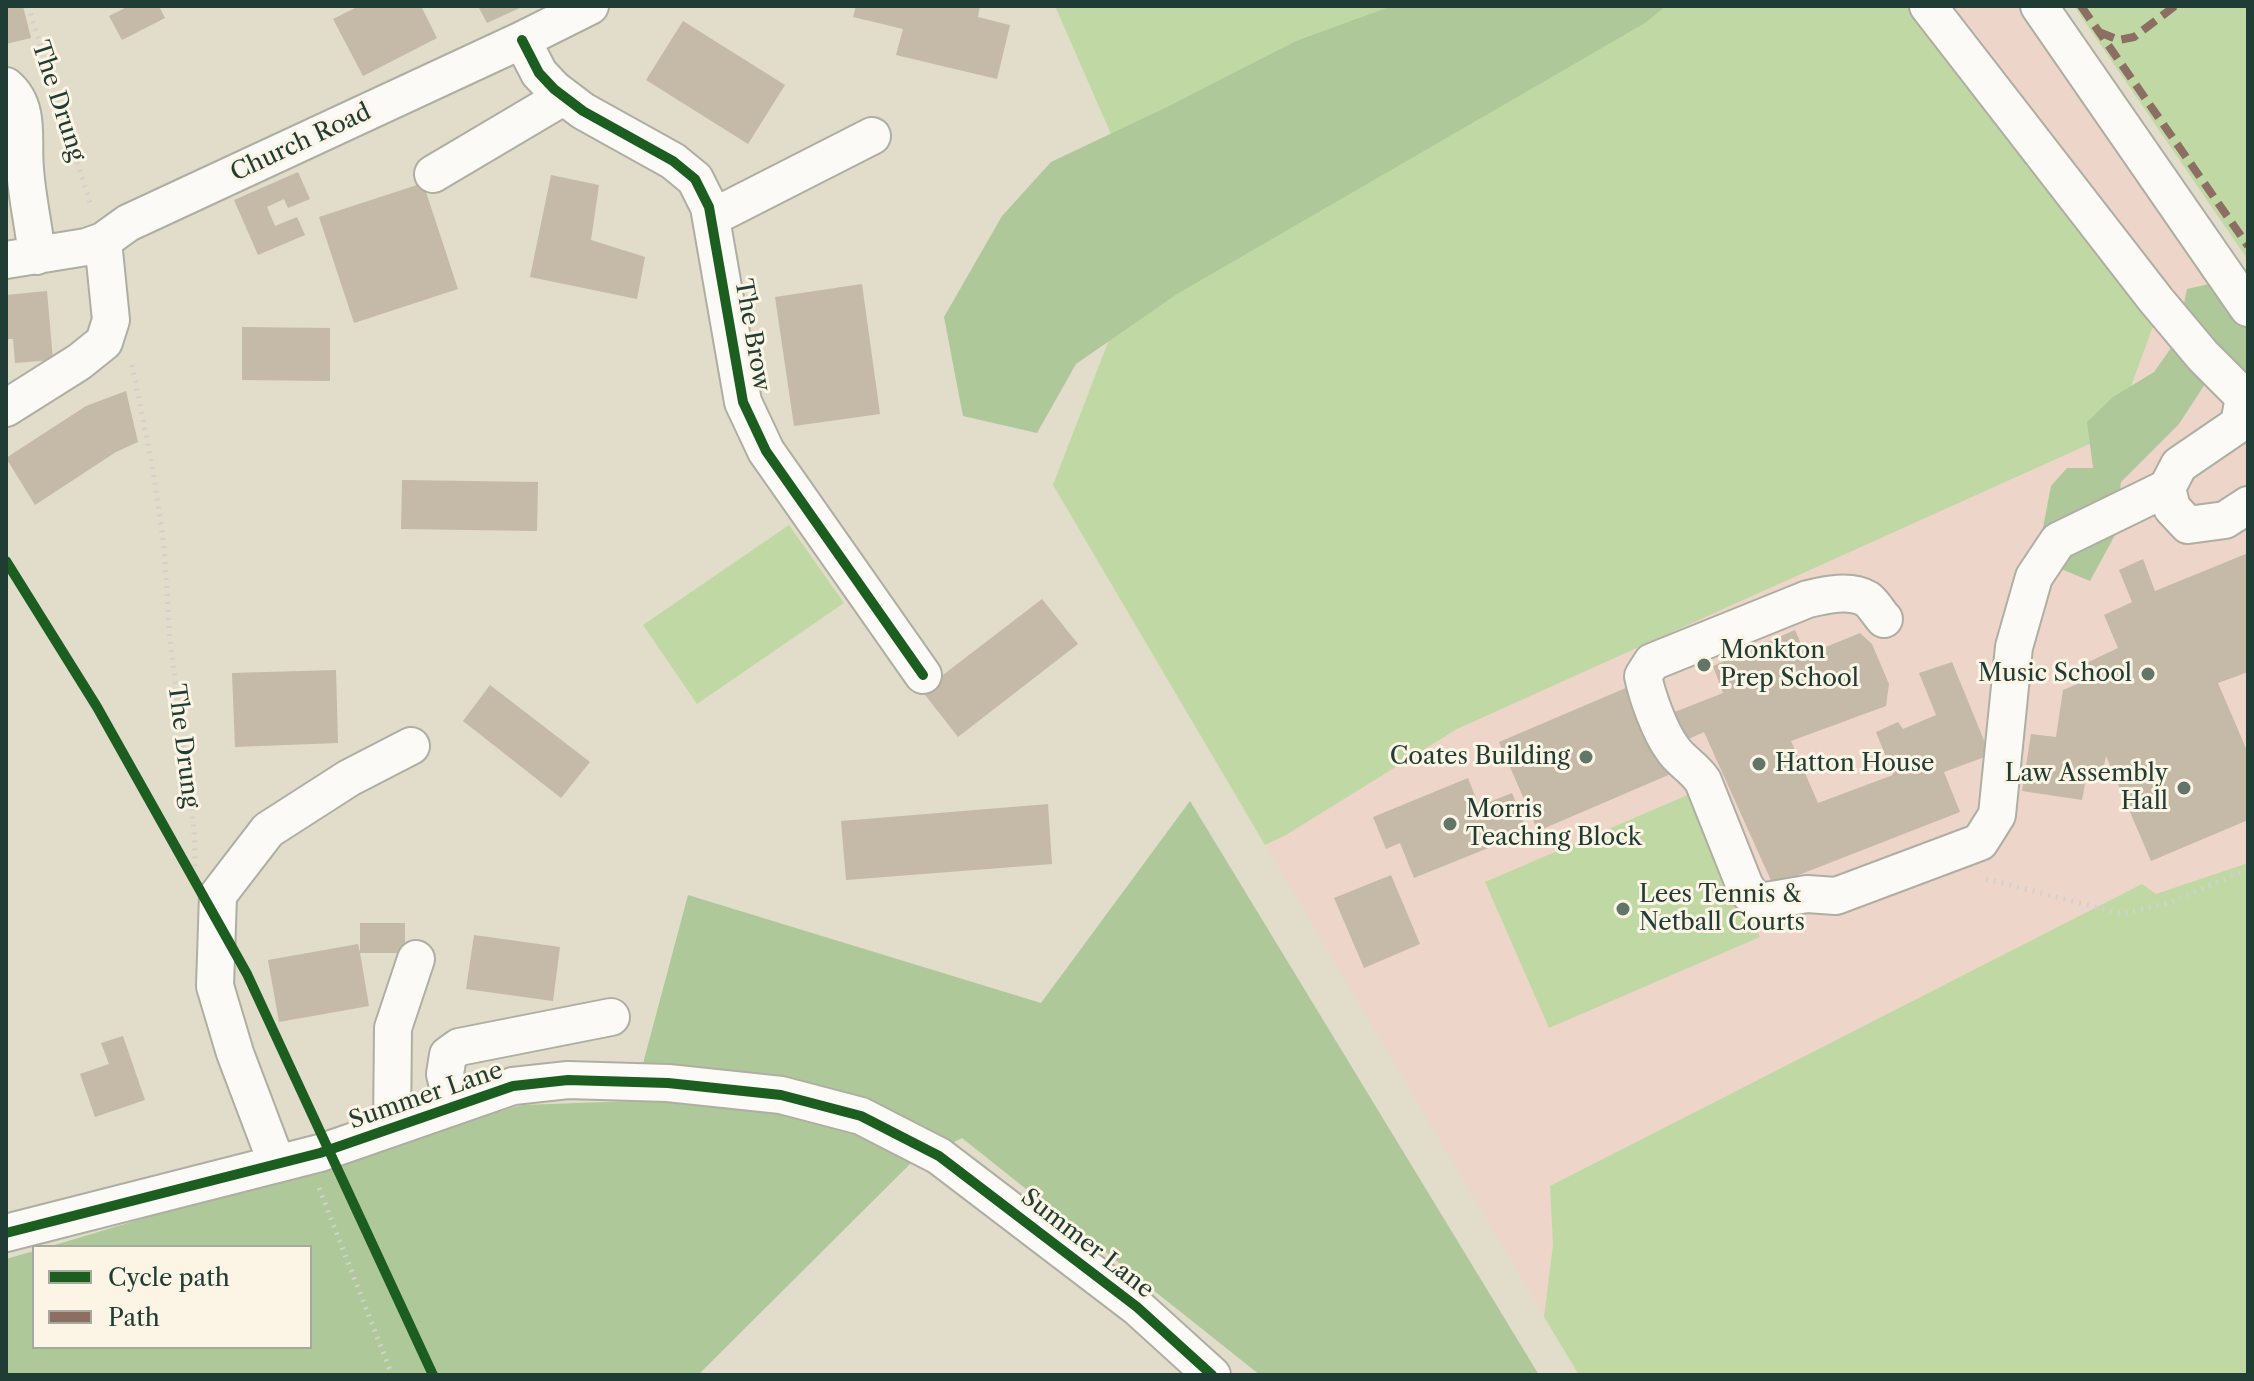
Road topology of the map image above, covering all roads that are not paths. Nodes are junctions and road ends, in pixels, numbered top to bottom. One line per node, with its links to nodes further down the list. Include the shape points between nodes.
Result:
1 (590, 6): 4 (street, Church Road)
2 (1928, 6): 13 (street, via 2156,300)
3 (2039, 6): 12 (street)
4 (522, 40): 6 (street, The Brow, via 539,73); 10 (street, Church Road, via 128,223)
5 (6, 86): 11 (street, via 22,109 26,135)
6 (563, 97): 8 (street); 9 (street, The Brow, via 673,161 695,179)
7 (872, 136): 9 (street)
8 (433, 174)
9 (711, 218): 18 (street, The Brow, via 743,402 766,451)
10 (103, 241): 11 (street, Church Road); 14 (street, via 111,320 104,342)
11 (22, 258)
12 (2248, 308)
13 (2246, 399): 15 (street, via 2239,424 2179,465)
14 (6, 408)
15 (2167, 488): 16 (street, via 2172,508 2188,525 2225,520); 17 (street, via 2058,541 2034,577 2014,647 1997,815 1980,842 1836,896 1755,900 1703,781 1671,747 1643,676 1652,662 1808,599 1841,594 1867,599)
16 (2248, 505)
17 (1884, 619)
18 (923, 675)
19 (411, 746): 24 (street, via 268,830 218,895 215,986)
20 (416, 959): 23 (street, via 393,1028)
21 (611, 1017): 22 (street, via 459,1047 448,1055 445,1074)
22 (453, 1107): 23 (street, Summer Lane); 26 (street, Summer Lane, via 513,1086 568,1080 668,1083 781,1095 861,1116 939,1156 1137,1307)
23 (392, 1128): 24 (street, Summer Lane)
24 (277, 1164): 25 (street, Summer Lane)
25 (6, 1233)
26 (1212, 1375)

